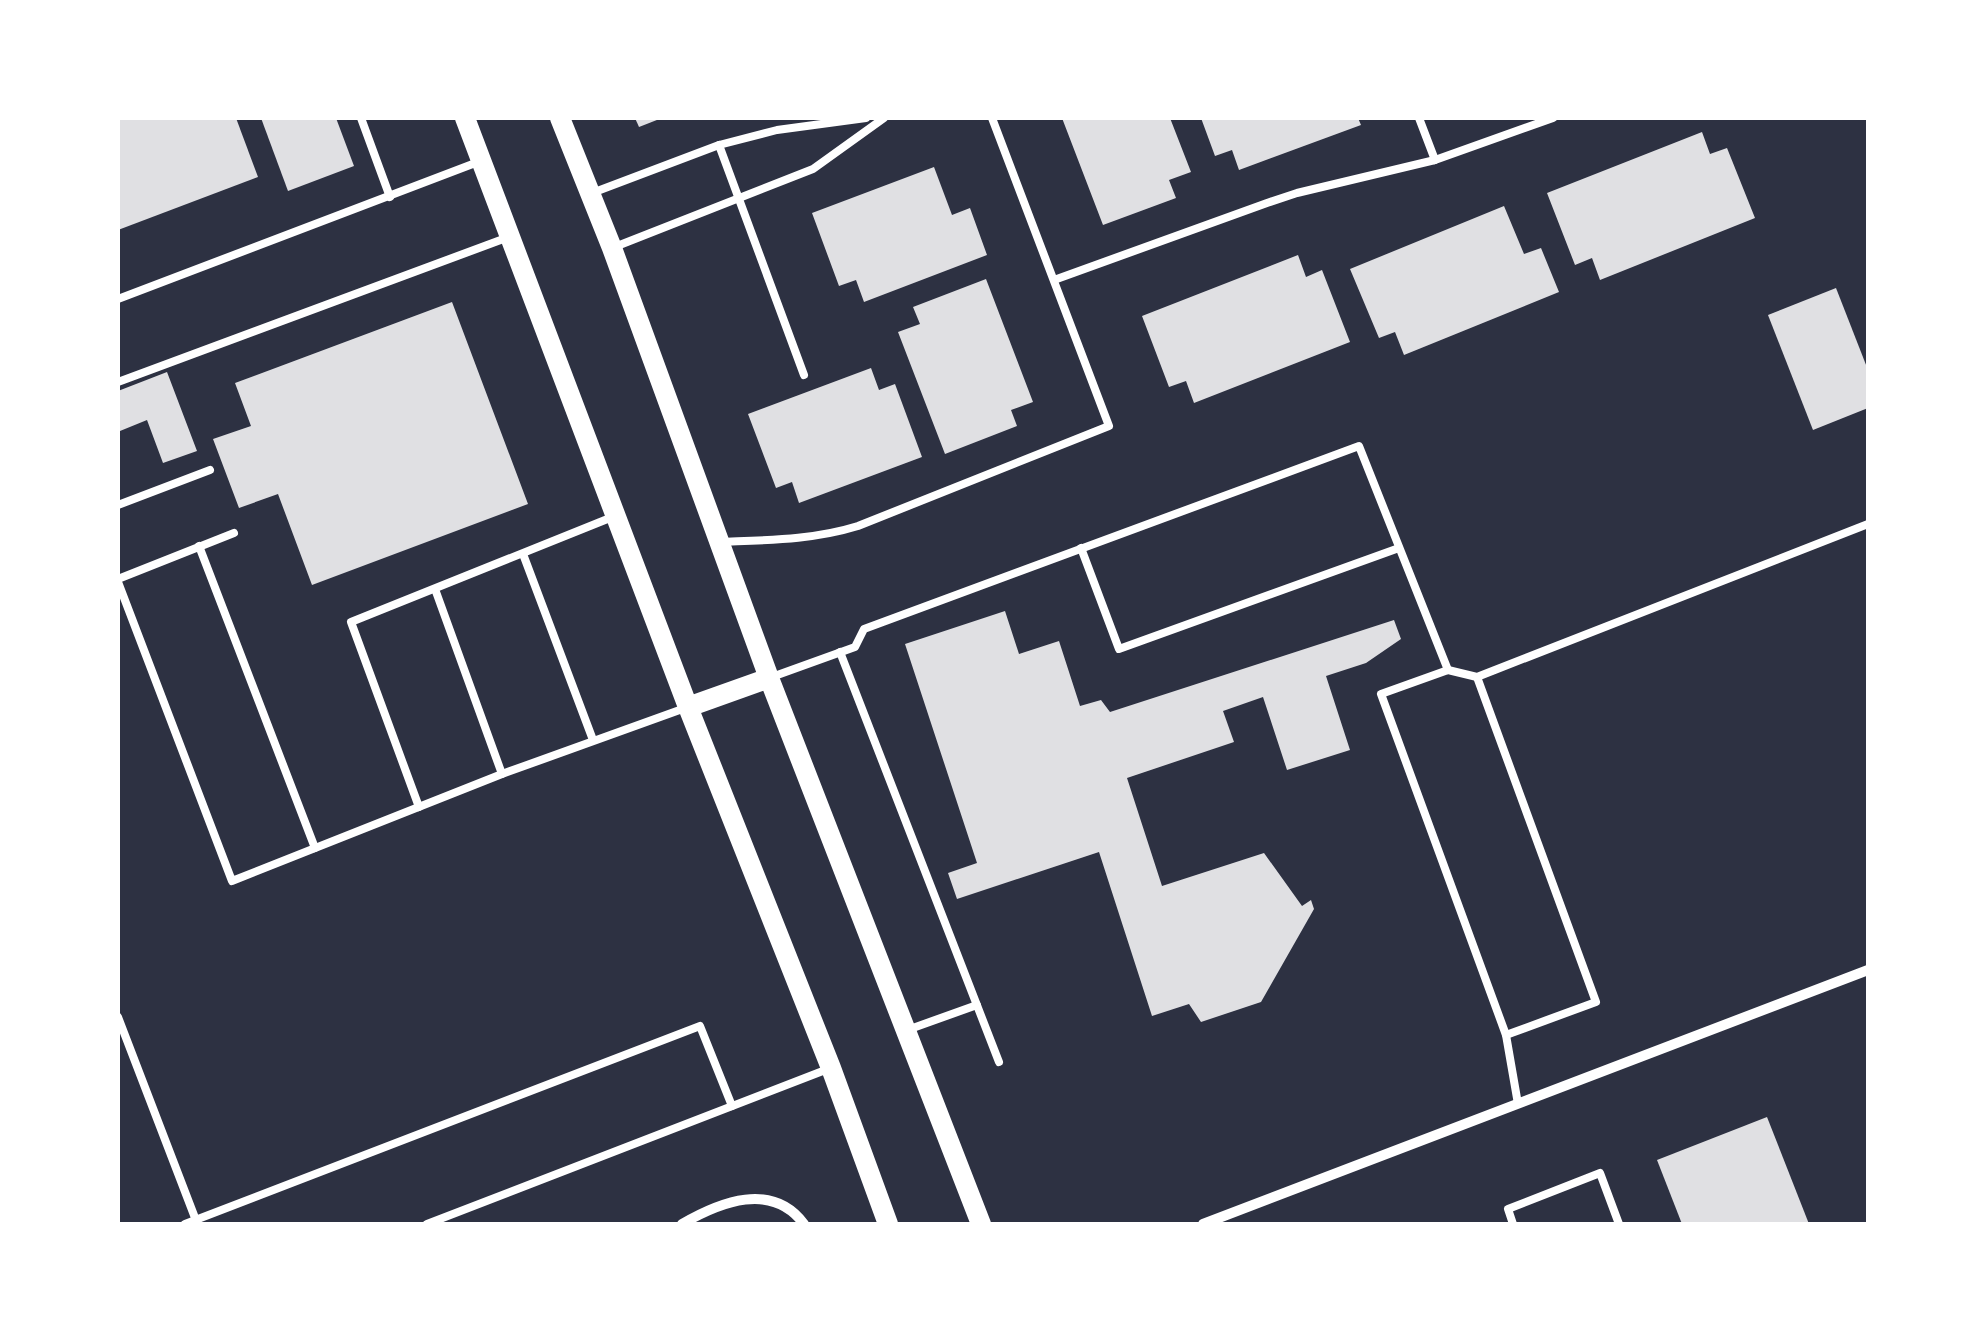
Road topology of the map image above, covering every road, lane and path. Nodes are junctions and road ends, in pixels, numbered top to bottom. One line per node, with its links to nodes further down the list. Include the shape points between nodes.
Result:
1 (361, 118): 13 (lane)
2 (465, 118): 11 (main road)
3 (560, 118): 12 (main road)
4 (866, 118): 9 (lane)
5 (884, 118): 14 (lane, via 813,169)
6 (992, 118): 17 (lane)
7 (1419, 118): 10 (lane)
8 (1553, 118): 10 (lane)
9 (720, 145): 12 (lane); 14 (lane)
10 (1435, 160): 17 (lane, via 1297,193)
11 (481, 161): 13 (lane); 15 (main road)
12 (590, 194): 16 (main road)
13 (390, 197): 18 (lane)
14 (739, 200): 16 (lane); 19 (lane)
15 (510, 237): 20 (lane); 23 (main road)
16 (612, 248): 26 (main road)
17 (1054, 280): 26 (lane, via 1110,426 830,535)
18 (118, 299)
19 (804, 375)
20 (118, 382)
21 (210, 470): 22 (lane)
22 (118, 504)
23 (615, 516): 30 (lane); 37 (main road)
24 (1868, 524): 35 (lane)
25 (234, 532): 27 (lane)
26 (718, 542): 36 (main road)
27 (199, 546): 31 (lane); 41 (lane)
28 (1081, 548): 29 (lane, via 1119,648); 29 (lane, via 1359,446); 33 (lane, via 864,628 854,647)
29 (1400, 548): 34 (lane)
30 (523, 554): 32 (lane); 38 (lane)
31 (118, 580): 41 (lane, via 232,881)
32 (434, 589): 39 (lane); 40 (lane, via 351,622)
33 (840, 652): 36 (lane); 43 (lane)
34 (1448, 670): 35 (lane); 46 (lane, via 1381,694)
35 (1477, 677): 46 (lane, via 1596,1002)
36 (768, 678): 37 (main road); 45 (main road)
37 (688, 708): 38 (lane); 48 (main road)
38 (593, 740): 39 (lane)
39 (502, 774): 40 (lane)
40 (419, 807): 41 (lane)
41 (315, 848)
42 (1868, 970): 49 (street)
43 (977, 1005): 45 (lane); 47 (lane)
44 (118, 1017): 51 (lane)
45 (906, 1030): 57 (main road)
46 (1506, 1034): 49 (lane)
47 (999, 1062)
48 (830, 1068): 50 (lane); 56 (main road)
49 (1518, 1104): 58 (street)
50 (732, 1106): 51 (lane, via 700,1026); 53 (lane)
51 (197, 1222): 52 (lane)
52 (186, 1224)
53 (426, 1224)
54 (682, 1224): 55 (street, via 746,1198 772,1200)
55 (804, 1224)
56 (888, 1224)
57 (980, 1224)
58 (1203, 1224)
59 (1514, 1224): 60 (lane, via 1508,1209 1600,1173)
60 (1619, 1224)

